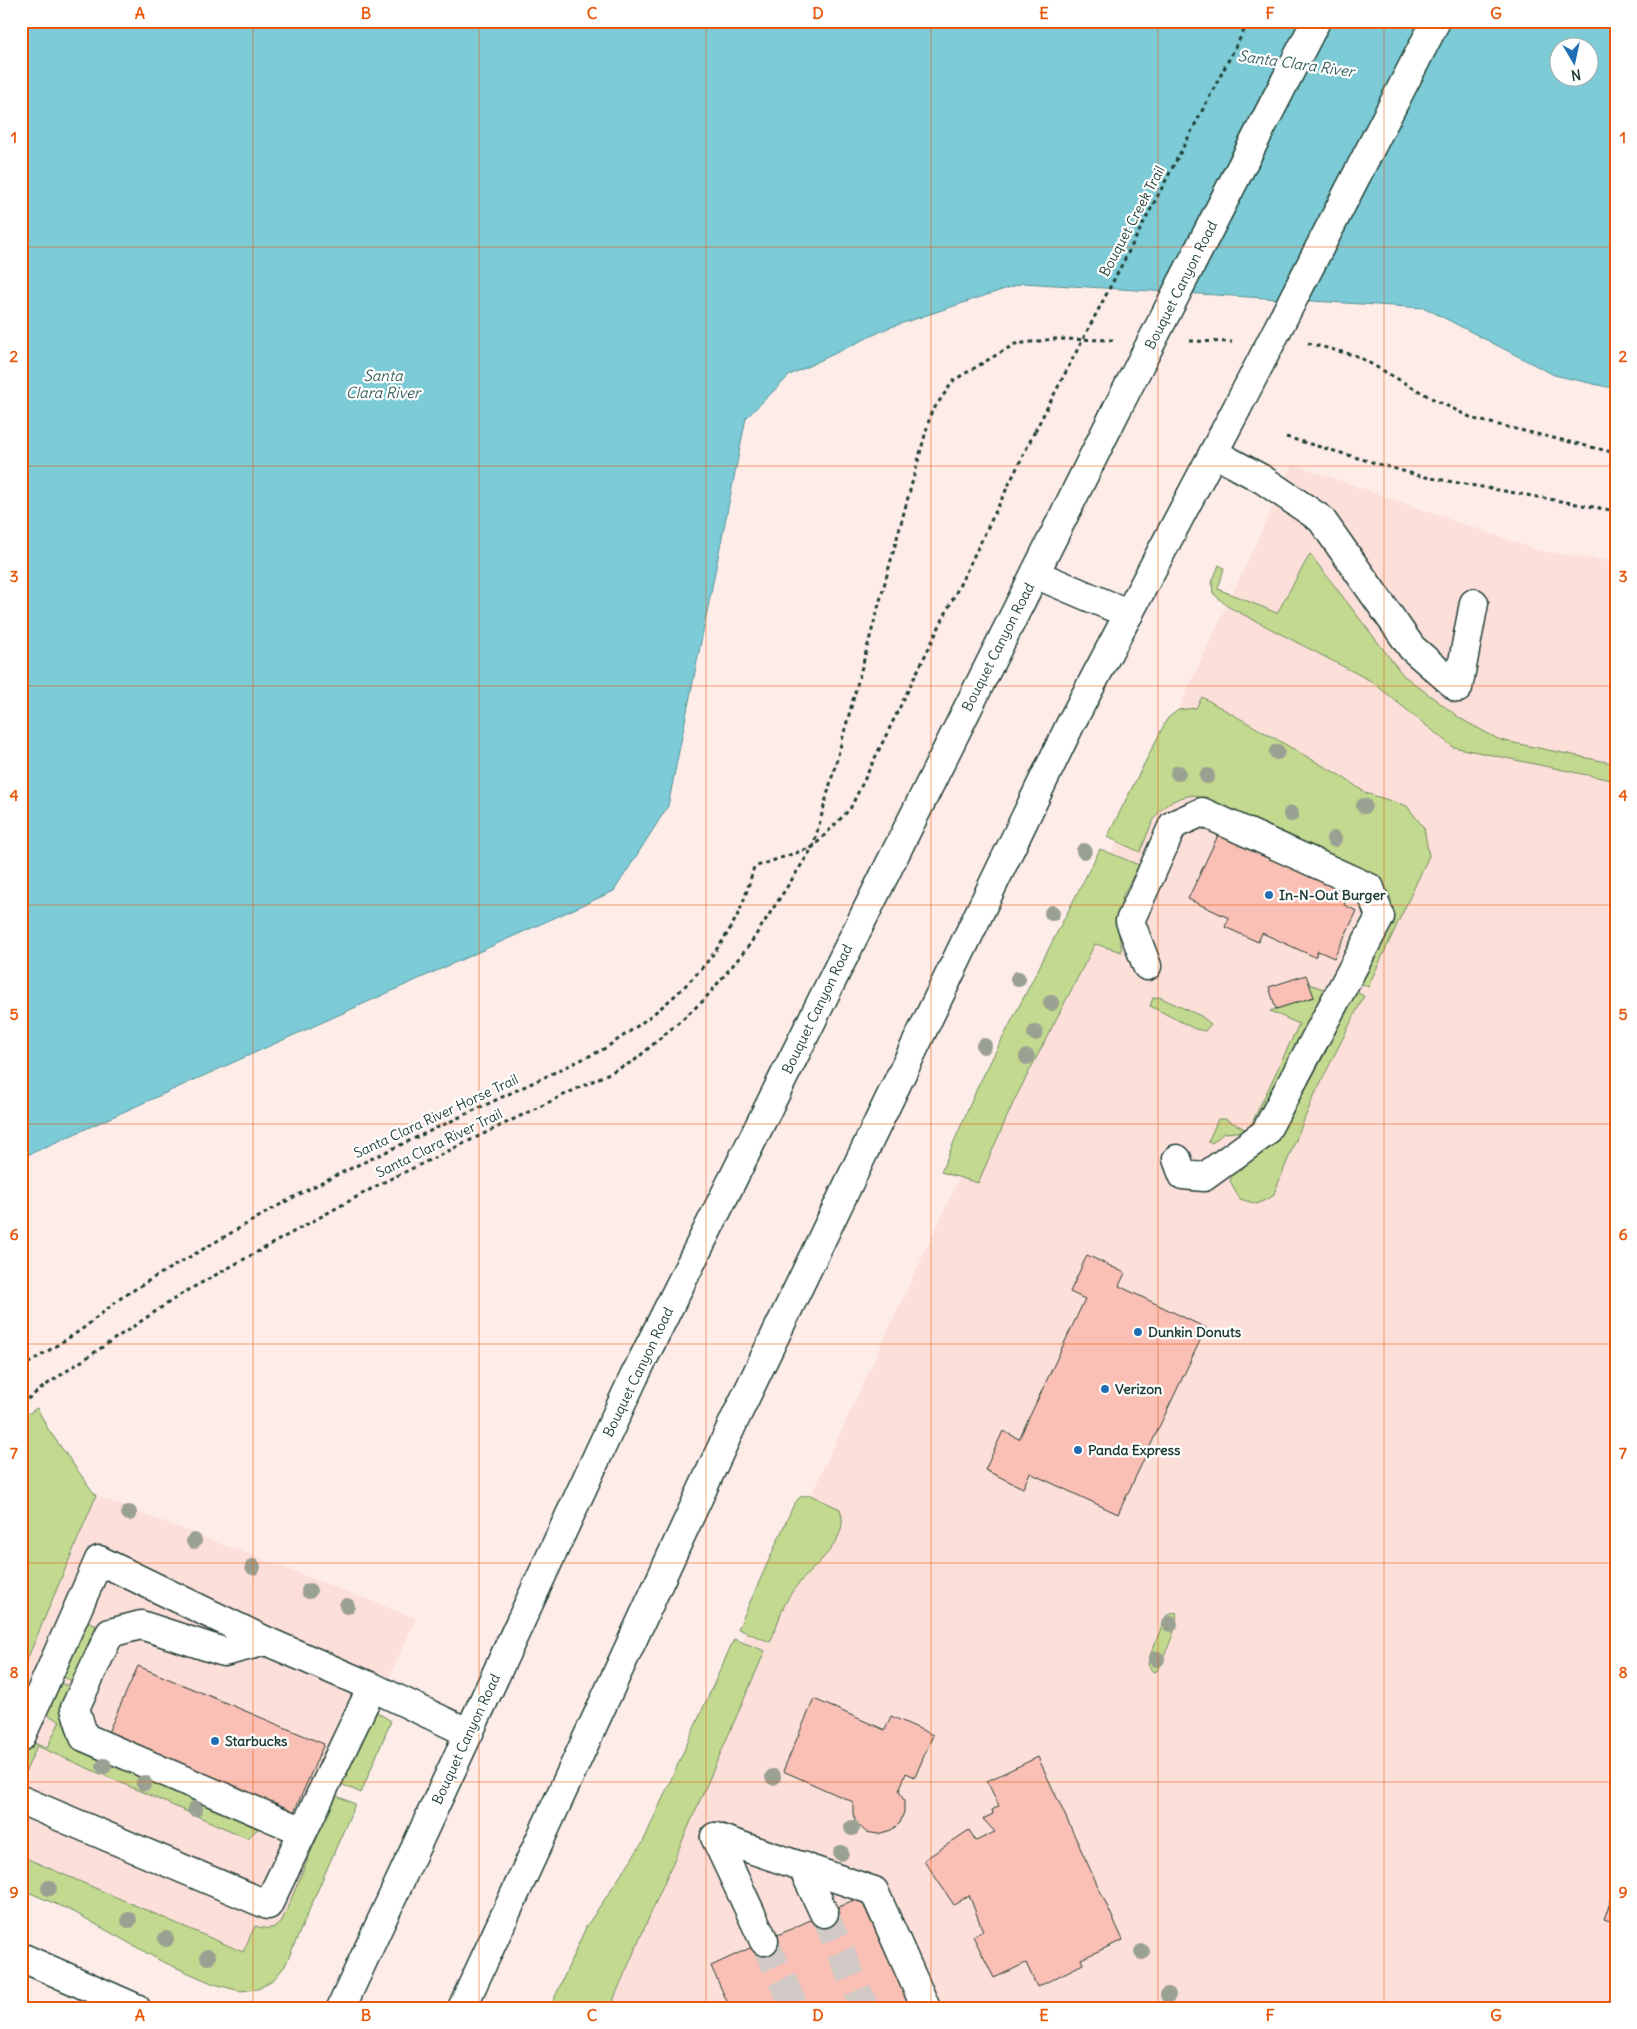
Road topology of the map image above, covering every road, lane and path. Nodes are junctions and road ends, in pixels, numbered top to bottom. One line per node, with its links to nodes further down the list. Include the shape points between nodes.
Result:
1 (1249, 21): 10 (path, Bouquet Creek Trail, bridge, via 1035,431 850,810)
2 (1316, 21): 7 (main road, Bouquet Canyon Road, bridge)
3 (1436, 21): 5 (main road, bridge)
4 (1286, 437): 6 (path, via 1420,476)
5 (1214, 453): 8 (main road, via 1262,479 1321,519 1412,648 1458,688); 9 (main road)
6 (1616, 512)
7 (1034, 574): 9 (main road); 17 (main road, Bouquet Canyon Road, via 639,1368)
8 (1474, 603)
9 (1129, 614): 27 (main road, via 1070,725 733,1422)
10 (813, 848): 13 (path, Santa Clara River Horse Trail, via 754,867 738,914 712,956 684,988 639,1027 602,1050 283,1203 121,1298 81,1330); 14 (path, Santa Clara River Trail, via 748,947 703,1001 634,1061 380,1184 183,1293)
11 (1147, 966): 12 (main road, via 1130,921 1173,824 1202,812 1370,888 1380,917 1265,1133 1204,1177 1183,1175)
12 (1177, 1159)
13 (21, 1368)
14 (21, 1404)
15 (266, 1641): 16 (main road); 18 (main road, via 99,1560); 20 (main road, via 224,1652 141,1625 110,1633 76,1708 84,1737)
16 (372, 1687): 17 (main road); 20 (main road)
17 (469, 1733): 26 (main road, Bouquet Canyon Road)
18 (21, 1737)
19 (21, 1800): 20 (main road, via 268,1905)
20 (302, 1832)
21 (802, 1866): 22 (main road); 23 (main road, via 715,1837); 28 (main road, via 874,1891)
22 (824, 1913)
23 (764, 1941)
24 (21, 1957): 25 (main road)
25 (136, 2008)
26 (341, 2008)
27 (462, 2008)
28 (926, 2008)

